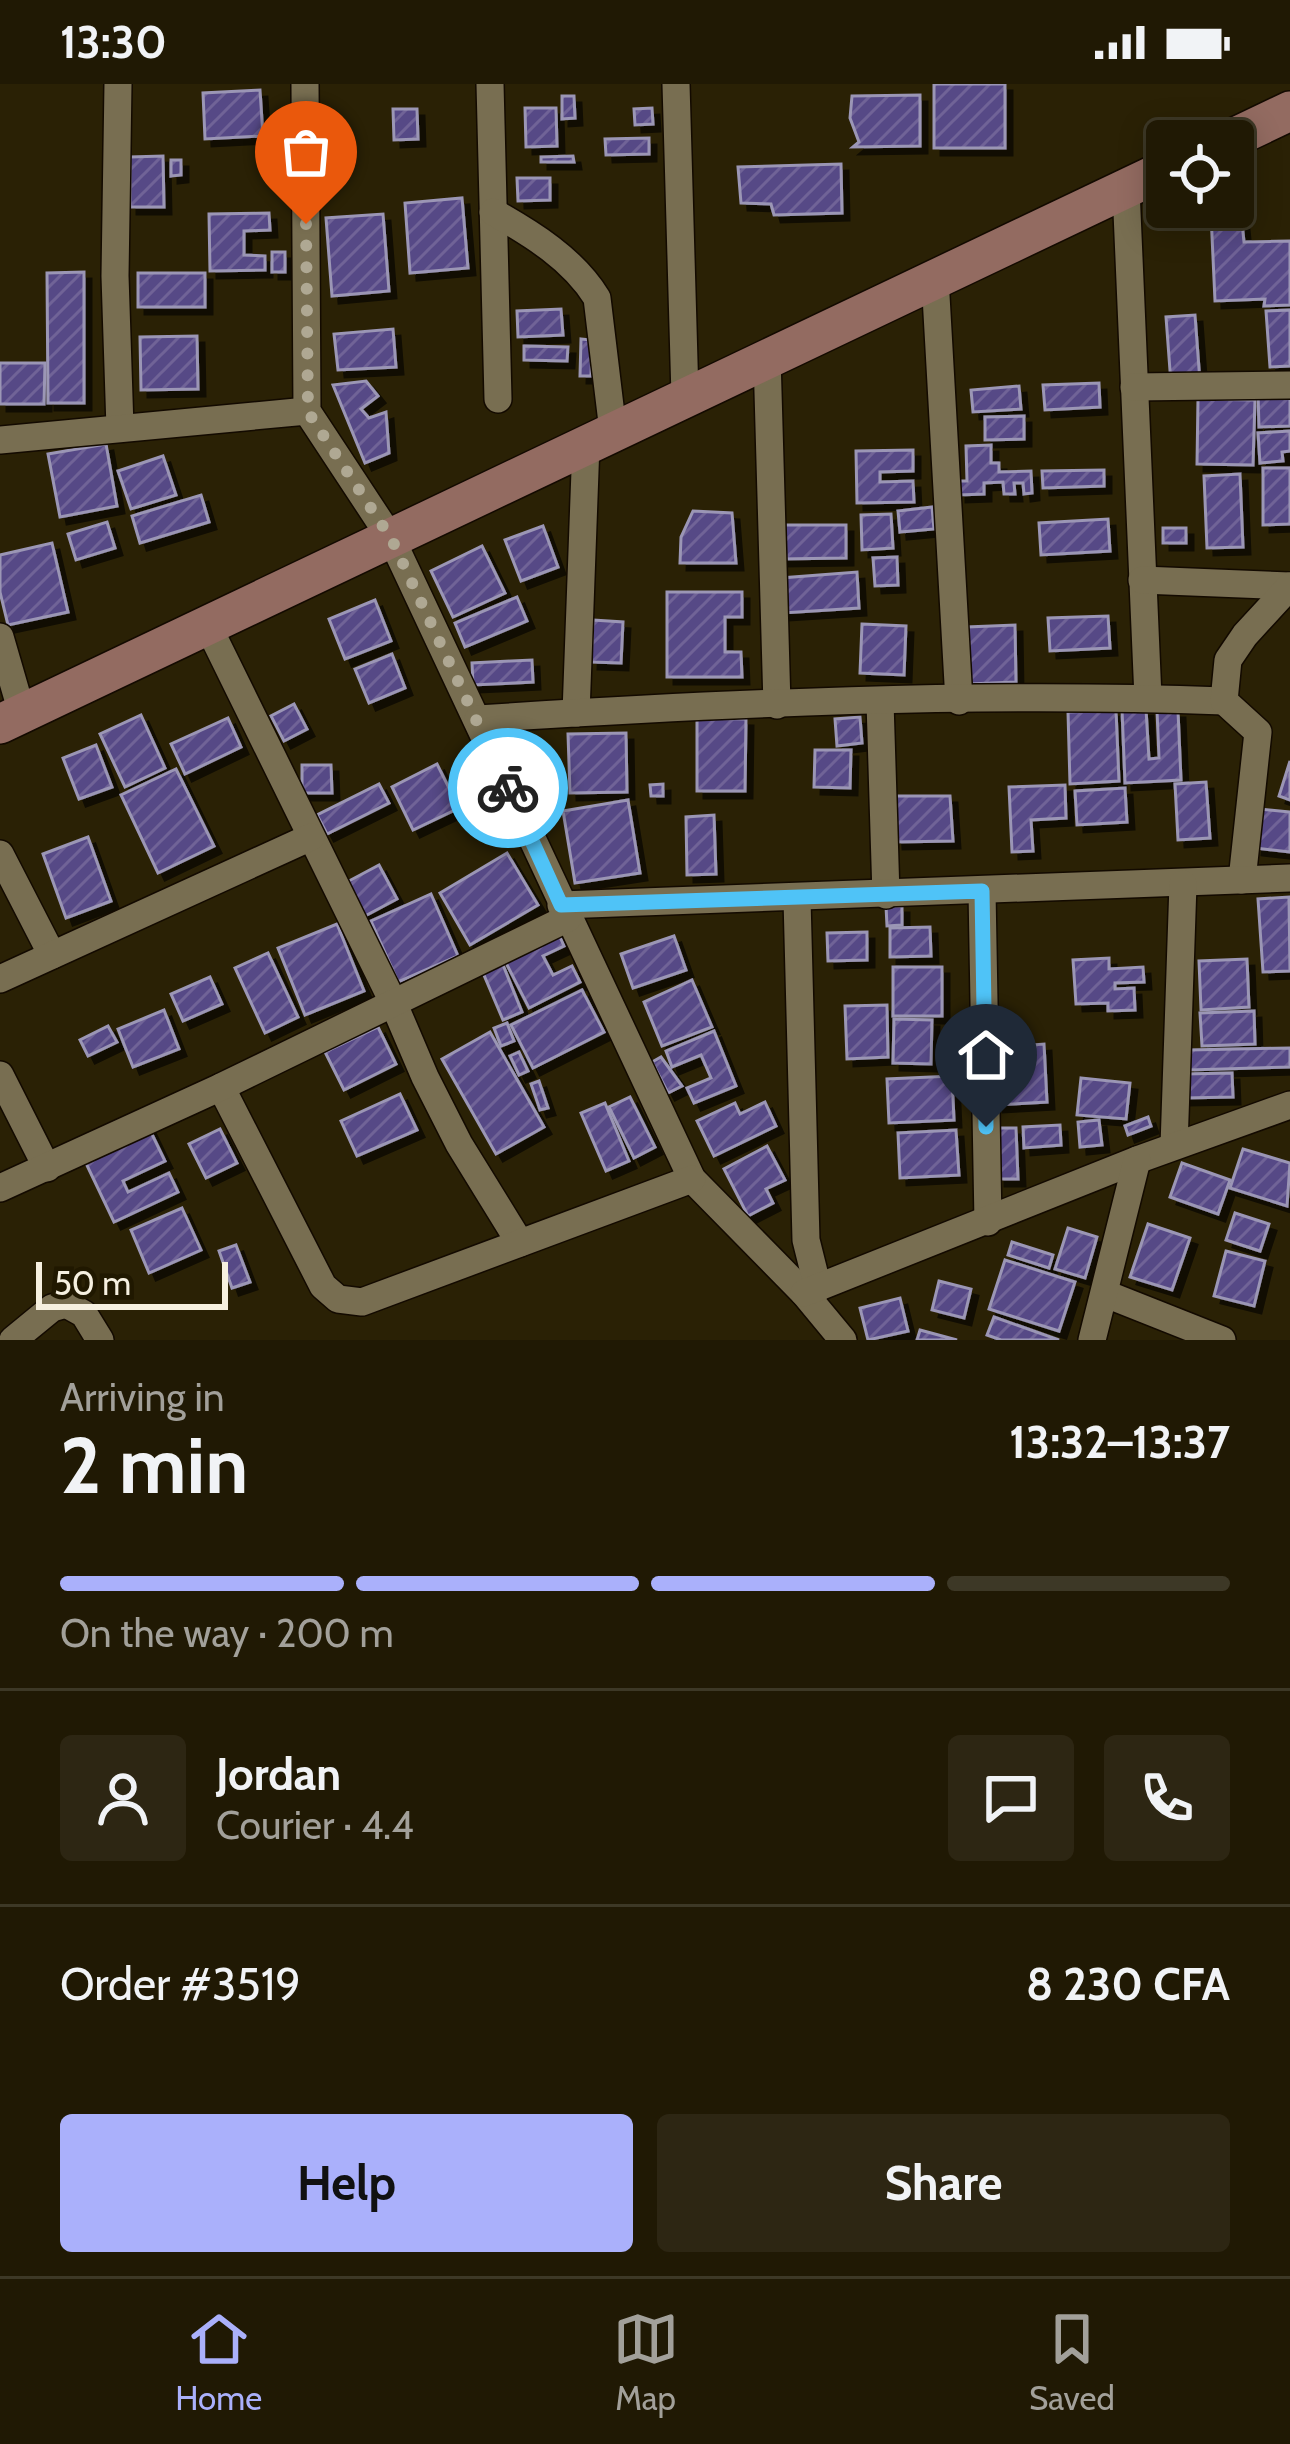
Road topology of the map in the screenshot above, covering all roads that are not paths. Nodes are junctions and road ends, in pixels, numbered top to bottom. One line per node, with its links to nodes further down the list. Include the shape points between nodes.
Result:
1 (118, 84): 17 (street)
2 (305, 84): 16 (street)
3 (490, 84): 9 (street)
4 (676, 84): 14 (street)
5 (1290, 111): 6 (main road)
6 (1254, 128)
7 (1146, 179): 8 (main road)
8 (1126, 189): 10 (main road); 13 (street)
9 (493, 212): 15 (street); 18 (street, via 538,238 597,298)
10 (935, 278): 11 (main road); 26 (street)
11 (767, 358): 14 (main road); 29 (street)
12 (1290, 385): 13 (street)
13 (1134, 387): 21 (street)
14 (685, 396): 18 (main road)
15 (498, 399)
16 (308, 412): 17 (street); 20 (street)
17 (120, 428): 19 (street)
18 (599, 438): 20 (main road); 30 (street)
19 (0, 440)
20 (392, 540): 23 (main road); 32 (street)
21 (1142, 580): 22 (street); 25 (street)
22 (1290, 586): 27 (street, via 1228,660)
23 (208, 626): 31 (main road); 33 (street)
24 (0, 637): 31 (street)
25 (1148, 698): 26 (street); 27 (street)
26 (959, 701): 28 (street)
27 (1224, 701): 36 (street, via 1258,732)
28 (880, 702): 29 (street); 39 (street)
29 (776, 704): 30 (street)
30 (576, 713): 32 (street)
31 (11, 718)
32 (478, 719): 41 (street)
33 (311, 837): 42 (street); 44 (street)
34 (0, 854): 42 (street)
35 (1290, 878): 36 (street)
36 (1242, 880): 37 (street)
37 (1183, 884): 38 (street); 48 (street)
38 (982, 891): 39 (street); 53 (street)
39 (886, 895): 40 (street)
40 (796, 899): 41 (street); 55 (street)
41 (564, 912): 44 (street); 51 (street)
42 (52, 955): 43 (street)
43 (0, 979)
44 (393, 1002): 46 (street); 54 (street, via 459,1144)
45 (0, 1075): 50 (street)
46 (220, 1087): 50 (street); 54 (street, via 323,1286 338,1299 362,1302)
47 (1290, 1105): 48 (street)
48 (1174, 1147): 49 (street)
49 (1137, 1160): 53 (street); 56 (street)
50 (46, 1168): 52 (street)
51 (692, 1179): 54 (street); 55 (street)
52 (0, 1188)
53 (988, 1222): 55 (street)
54 (520, 1243)
55 (811, 1290): 59 (street)
56 (1106, 1294): 60 (street); 61 (street)
57 (13, 1340): 58 (street, via 66,1304 84,1314)
58 (100, 1340)
59 (843, 1340)
60 (1092, 1340)
61 (1222, 1340)

